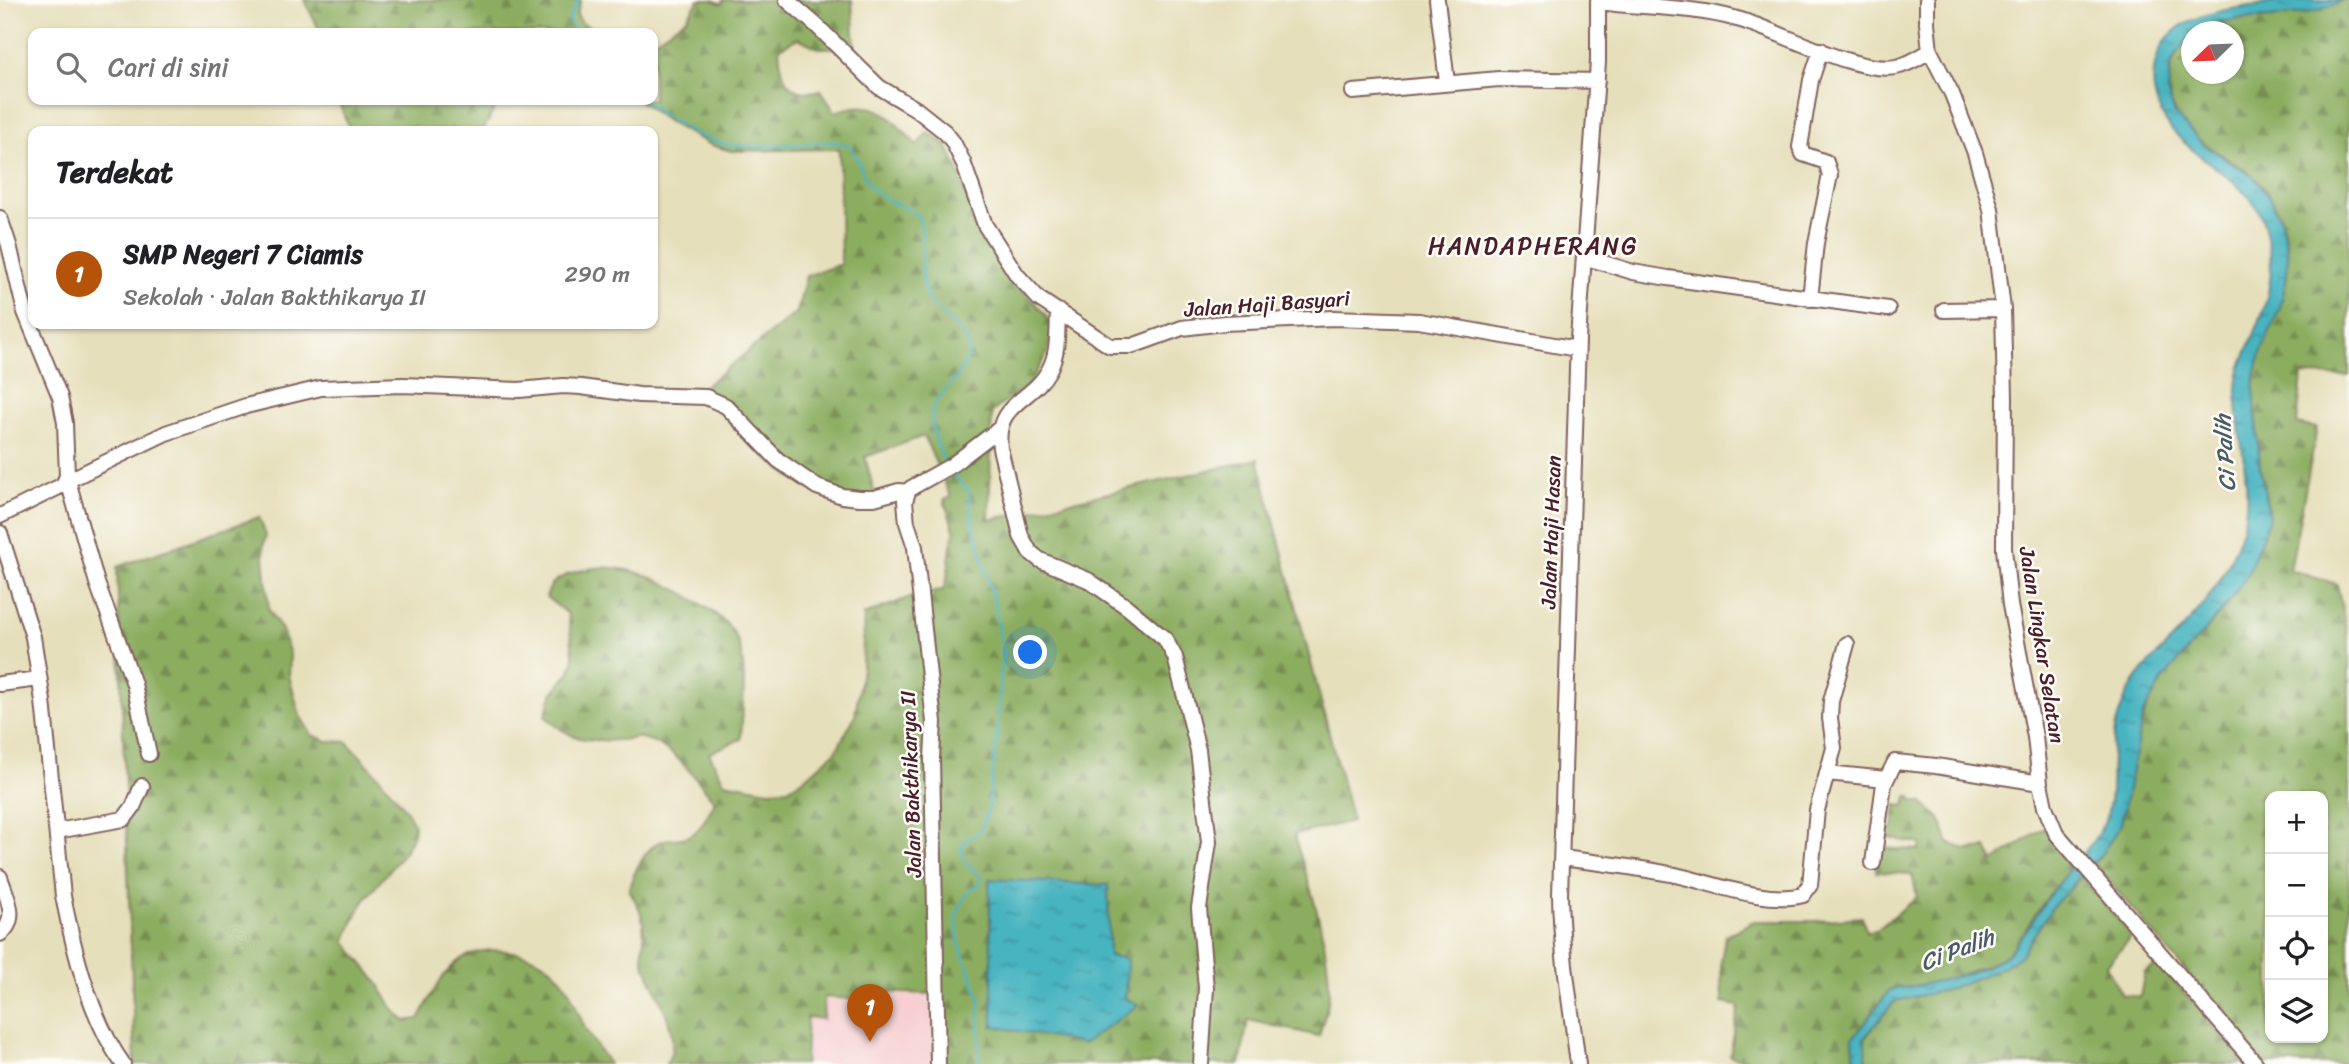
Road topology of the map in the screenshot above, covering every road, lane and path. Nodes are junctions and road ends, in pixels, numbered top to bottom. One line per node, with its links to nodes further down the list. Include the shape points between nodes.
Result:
1 (787, 0): 17 (street, Jalan Haji Basyari, via 879,87 945,132 958,151 997,247 1030,291)
2 (1437, 0): 9 (street)
3 (1927, 0): 7 (street, Jalan Lingkar Selatan)
4 (1598, 1): 5 (street); 8 (street, Jalan Haji Hasan)
5 (1681, 5): 6 (street, via 1736,18)
6 (1821, 50): 7 (street, via 1882,67 1897,67); 13 (street, via 1800,147 1803,154 1826,162 1830,175)
7 (1930, 51): 15 (street, Jalan Lingkar Selatan, via 1952,94 1992,209)
8 (1597, 81): 9 (street); 12 (street, Jalan Haji Hasan)
9 (1447, 82): 10 (street)
10 (1353, 92)
11 (0, 218): 18 (street)
12 (1584, 257): 13 (street, via 1633,272); 20 (street, Jalan Haji Hasan)
13 (1810, 299): 14 (street)
14 (1888, 309)
15 (2003, 309): 16 (street); 32 (street, Jalan Lingkar Selatan, via 2004,549)
16 (1944, 310)
17 (1058, 311): 20 (street, Jalan Haji Basyari, via 1116,347 1182,328 1334,318 1419,321); 21 (street, via 1055,355 1048,372 1014,405)
18 (28, 321)
19 (31, 329): 22 (street, via 60,397)
20 (1577, 349): 35 (street, Jalan Haji Hasan)
21 (999, 429): 23 (street); 41 (street, via 1021,536 1030,552 1105,591 1156,630 1175,657 1198,750 1209,842 1199,908 1206,988)
22 (67, 481): 23 (street, via 166,433 246,406 321,388 581,387 706,397 726,406 778,460 817,487 859,498); 24 (street); 29 (street, via 134,684)
23 (908, 492): 40 (street, Jalan Bakthikarya II, via 907,523 915,547 934,722)
24 (0, 516)
25 (0, 533): 27 (street, via 31,626)
26 (1847, 644): 30 (street, via 1831,701 1834,748)
27 (39, 679): 28 (street); 34 (street)
28 (0, 684)
29 (149, 754)
30 (1827, 774): 31 (street); 35 (street, via 1817,810 1810,885 1803,895 1773,897 1674,874)
31 (1886, 779): 32 (street, via 1899,761); 36 (street)
32 (2040, 783): 43 (street, Jalan Lingkar Selatan, via 2056,833)
33 (142, 786): 34 (street, via 124,820)
34 (57, 831): 39 (street, via 63,896 78,960 110,1047)
35 (1563, 858): 42 (street, Jalan Haji Hasan, via 1561,930)
36 (1873, 863)
37 (0, 877): 38 (street, via 11,916)
38 (0, 934)
39 (123, 1064)
40 (938, 1064)
41 (1201, 1064)
42 (1578, 1064)
43 (2256, 1064)

